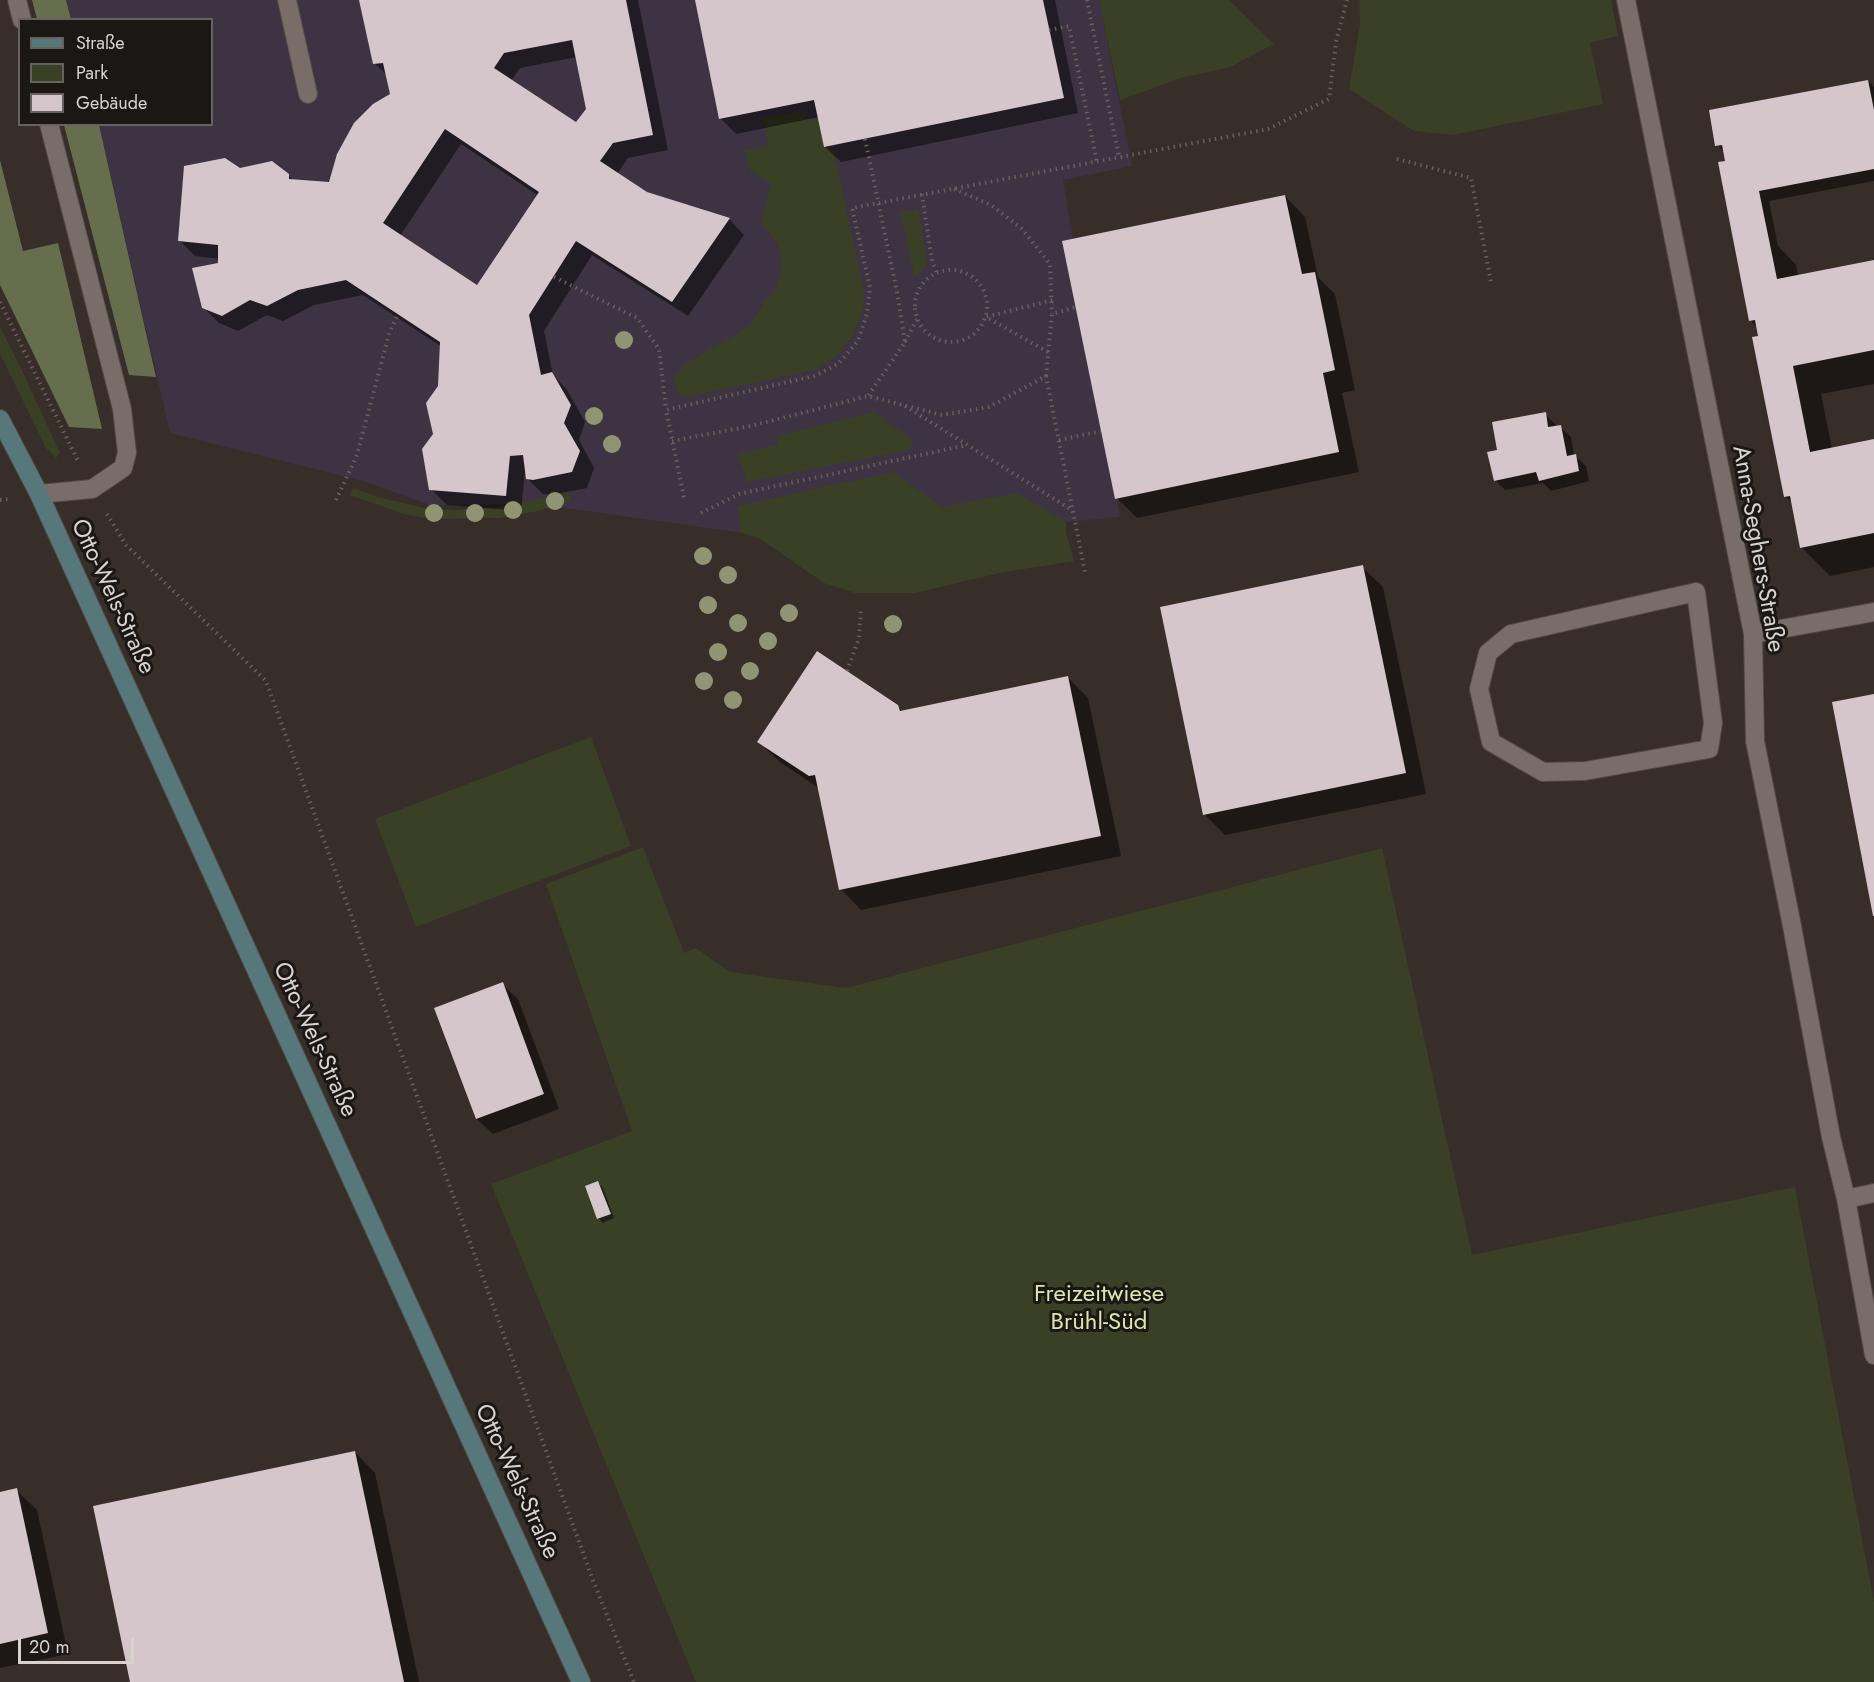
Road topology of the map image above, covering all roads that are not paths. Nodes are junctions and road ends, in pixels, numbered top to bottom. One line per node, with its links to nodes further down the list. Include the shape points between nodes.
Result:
1 (17, 0): 4 (street)
2 (287, 0): 5 (street)
3 (1626, 0): 11 (street, Anna-Seghers-Straße)
4 (22, 18)
5 (308, 94)
6 (50, 126): 8 (street, via 122,409 127,453 123,468 92,489)
7 (0, 419): 8 (street, Otto-Wels-Straße)
8 (39, 494): 15 (street, Otto-Wels-Straße)
9 (1874, 612): 11 (street)
10 (1585, 618): 10 (street, via 1511,634 1488,653 1479,689 1491,742 1543,772 1585,771 1708,749 1713,723 1696,592)
11 (1753, 634): 13 (street, Anna-Seghers-Straße, via 1755,741)
12 (1874, 1193): 13 (street)
13 (1846, 1199): 14 (street, Anna-Seghers-Straße)
14 (1874, 1355)
15 (581, 1682)

